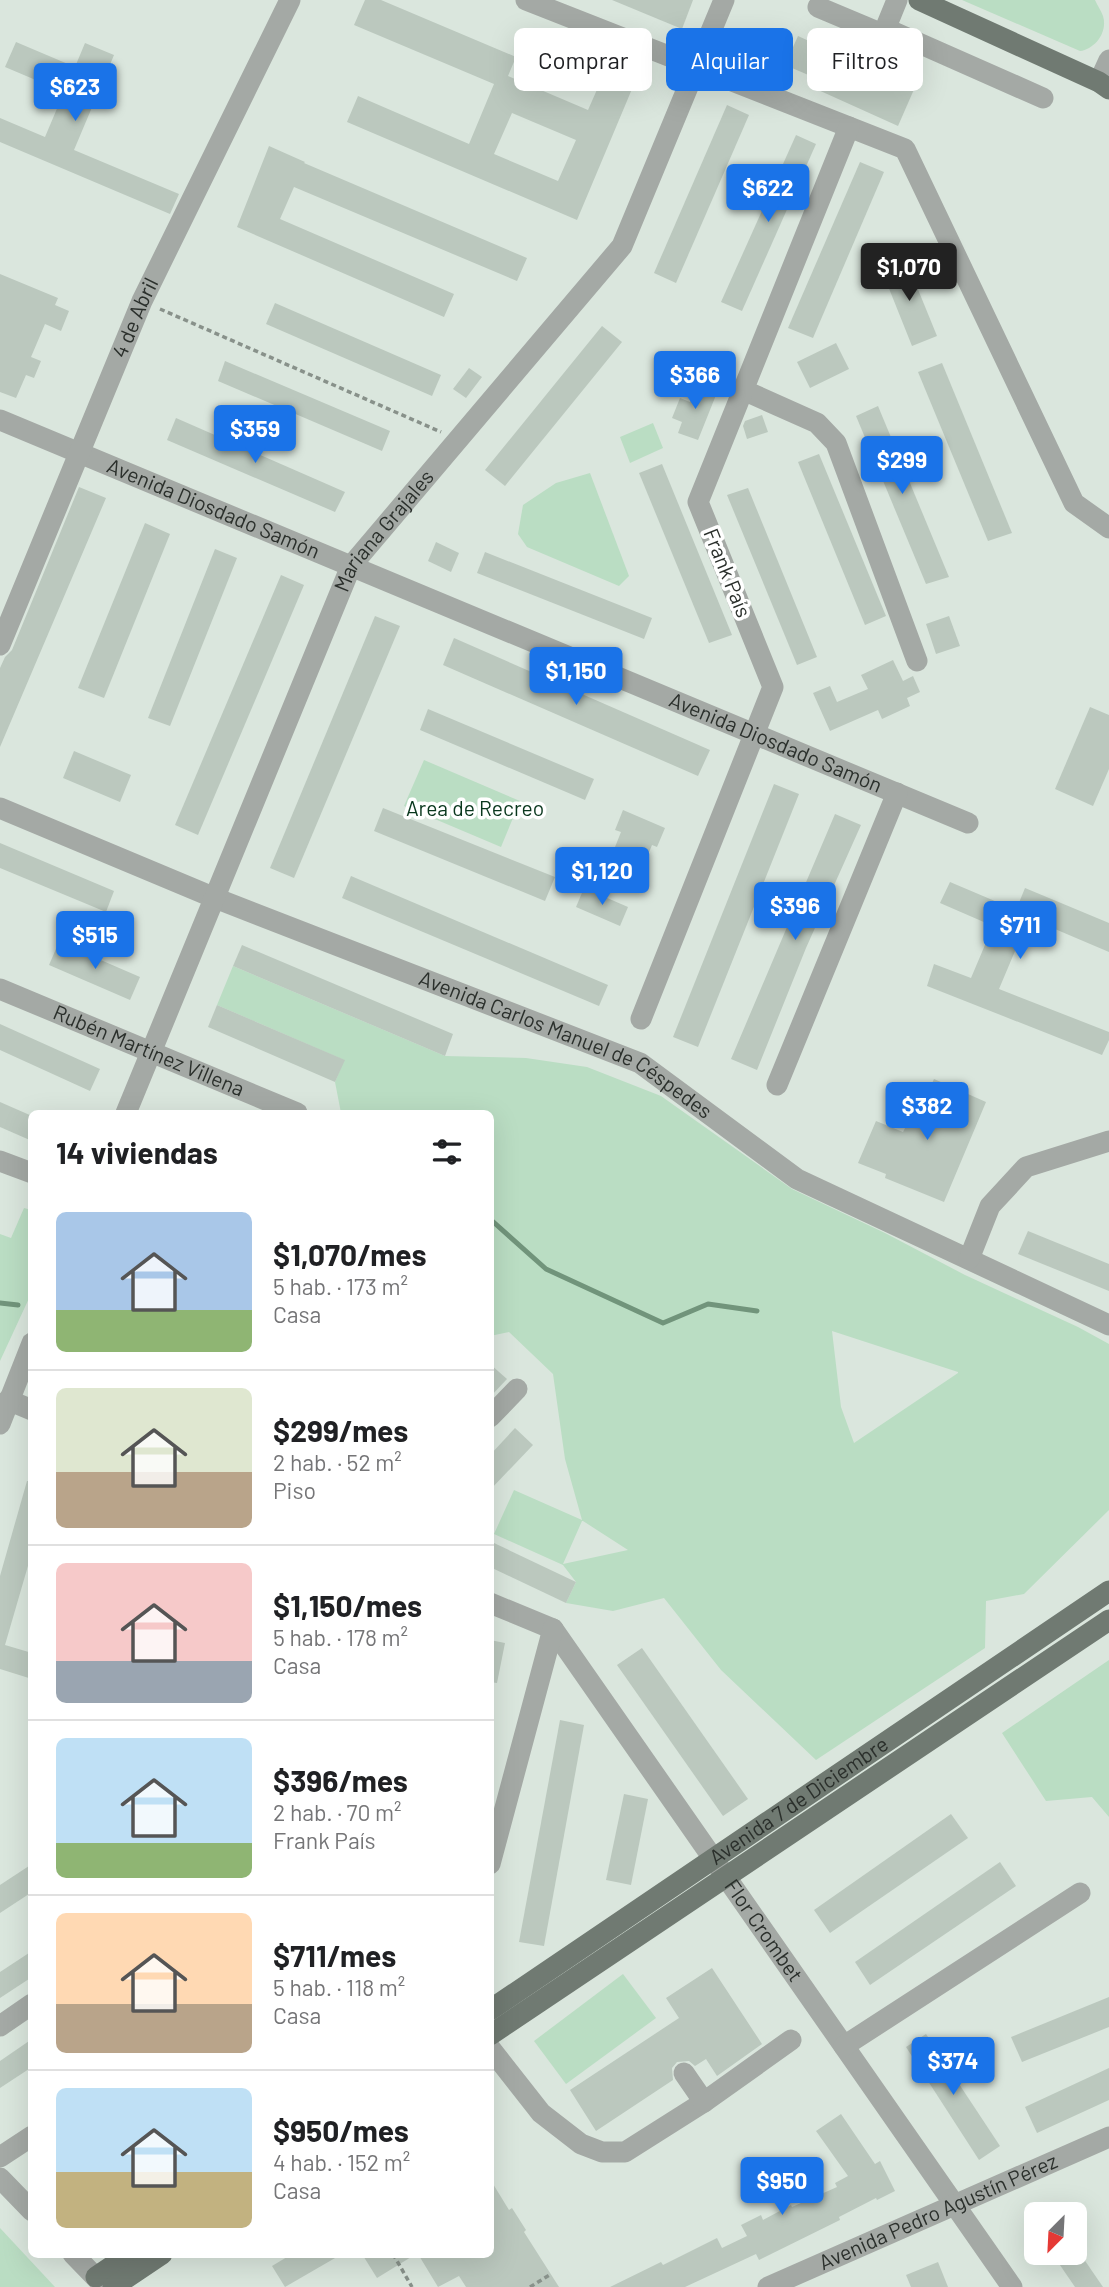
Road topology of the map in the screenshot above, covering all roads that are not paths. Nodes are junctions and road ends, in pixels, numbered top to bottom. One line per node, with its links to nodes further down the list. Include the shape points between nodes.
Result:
1 (289, 0): 20 (street, 4 de Abril, via 142,301)
2 (526, 0): 11 (street)
3 (724, 0): 7 (street, Mariana Grajales)
4 (897, 0): 9 (street)
5 (919, 0): 13 (main road)
6 (818, 7): 8 (street)
7 (712, 28)
8 (866, 28)
9 (886, 28)
10 (923, 45): 16 (street)
11 (666, 55)
12 (1109, 60): 13 (street)
13 (1104, 86)
14 (686, 91): 22 (street, Mariana Grajales, via 622,246)
15 (757, 91): 17 (street)
16 (1043, 98)
17 (849, 127): 18 (street, Frank País); 21 (street, via 905,149 1074,503)
18 (743, 390): 24 (street, via 817,423 835,443); 25 (street, Frank País, via 698,502 773,687)
19 (0, 420): 20 (street, Avenida Diosdado Samón)
20 (78, 453): 22 (street, Avenida Diosdado Samón); 23 (street, 4 de Abril)
21 (1109, 528)
22 (351, 566): 25 (street, Avenida Diosdado Samón); 29 (street, Mariana Grajales)
23 (0, 645)
24 (917, 661)
25 (754, 734): 26 (street, Avenida Diosdado Samón); 31 (street, Frank País)
26 (897, 793): 28 (street, Avenida Diosdado Samón); 33 (street)
27 (0, 807): 29 (street, Avenida Carlos Manuel de Céspedes)
28 (968, 823)
29 (215, 898): 32 (street, Mariana Grajales); 39 (street, Avenida Carlos Manuel de Céspedes, via 640,1063 797,1178)
30 (0, 989): 32 (street, Rubén Martínez Villena)
31 (640, 1019)
32 (151, 1052): 34 (street, Mariana Grajales); 35 (street, Rubén Martínez Villena)
33 (777, 1085)
34 (127, 1110)
35 (290, 1110)
36 (1109, 1141): 39 (street, via 1026,1167 990,1206)
37 (0, 1161): 38 (street)
38 (28, 1172)
39 (969, 1259): 40 (street, Avenida Carlos Manuel de Céspedes)
40 (1109, 1325)
41 (28, 1352): 43 (street)
42 (517, 1390): 45 (street)
43 (8, 1400): 44 (street); 46 (street)
44 (28, 1408)
45 (494, 1413)
46 (0, 1424)
47 (1109, 1591): 52 (main road, Avenida 7 de Diciembre)
48 (494, 1606): 50 (street)
49 (1109, 1620): 53 (main road, Avenida 7 de Diciembre)
50 (553, 1629): 51 (street); 52 (street, Flor Crombet)
51 (494, 1849)
52 (714, 1859): 53 (street, Flor Crombet); 56 (main road, Avenida 7 de Diciembre)
53 (726, 1877): 58 (main road, Avenida 7 de Diciembre); 60 (street, Flor Crombet)
54 (1080, 1893): 60 (street)
55 (28, 2007): 57 (street)
56 (494, 2007)
57 (0, 2025)
58 (494, 2032)
59 (791, 2040): 63 (street)
60 (844, 2046): 68 (street, Flor Crombet)
61 (494, 2053): 63 (street, via 541,2113 581,2144 602,2152 625,2152)
62 (684, 2073): 63 (street)
63 (704, 2102)
64 (1109, 2137): 68 (street, Avenida Pedro Agustín Pérez)
65 (28, 2139): 66 (street)
66 (0, 2157)
67 (0, 2178): 69 (street)
68 (954, 2205): 74 (street, Avenida Pedro Agustín Pérez); 75 (street, Flor Crombet)
69 (28, 2207)
70 (77, 2258): 73 (street)
71 (127, 2258): 73 (main road)
72 (154, 2258): 73 (main road)
73 (105, 2284)
74 (768, 2287)
75 (1012, 2287)

